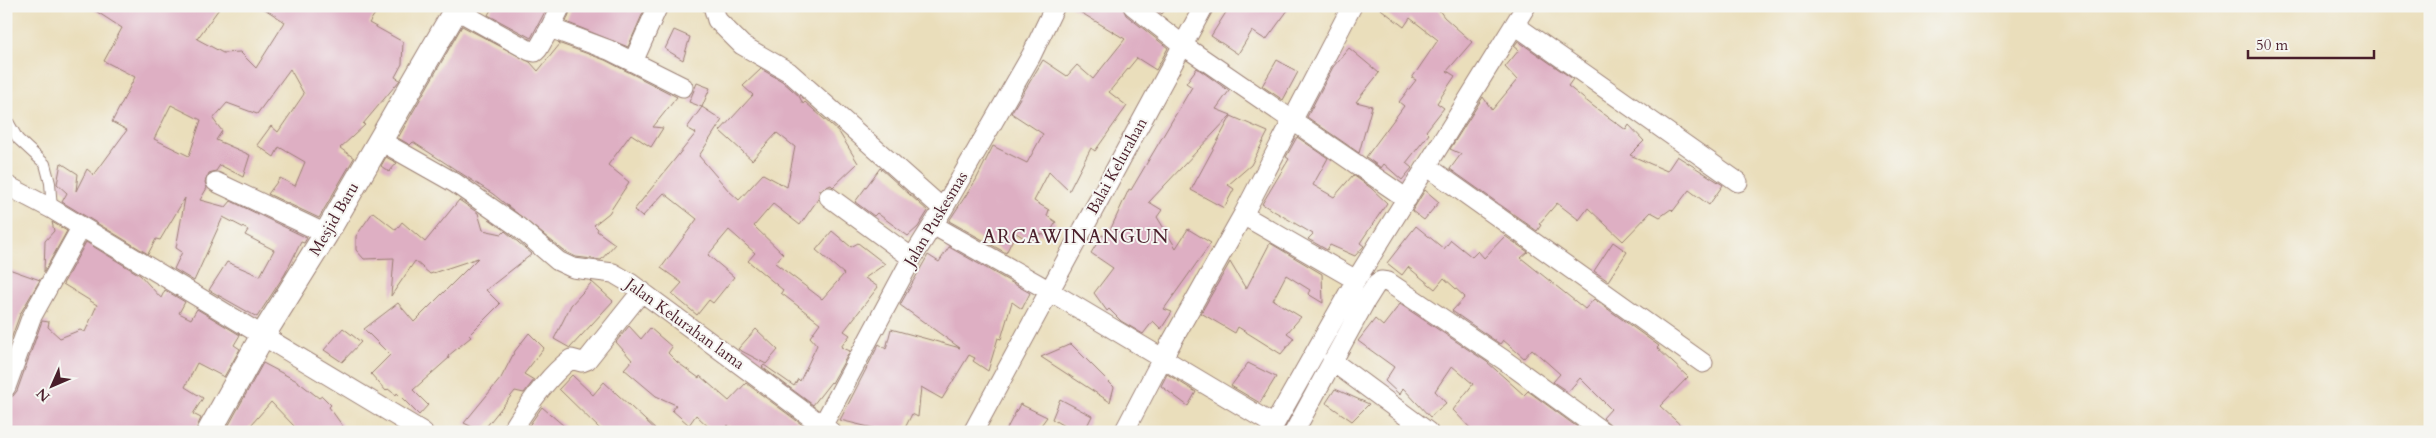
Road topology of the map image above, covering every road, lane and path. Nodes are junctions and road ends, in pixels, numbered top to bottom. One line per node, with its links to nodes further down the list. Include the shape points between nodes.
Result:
1 (561, 6): 11 (street)
2 (658, 6): 13 (street)
3 (712, 6): 25 (street, via 717,20 742,45 789,72)
4 (1055, 6): 25 (street, Jalan Puskesmas, via 1031,56)
5 (1133, 6): 12 (street)
6 (1204, 6): 12 (street, Balai Kelurahan)
7 (1352, 6): 16 (street)
8 (1526, 6): 10 (street)
9 (457, 8): 11 (street, via 533,52); 17 (street, Mesjid Baru)
10 (1515, 25): 18 (street); 20 (street)
11 (550, 28): 13 (street)
12 (1184, 46): 16 (street); 32 (street, Balai Kelurahan)
13 (633, 62): 14 (street)
14 (683, 86)
15 (6, 118): 24 (lane, via 18,139 45,164)
16 (1293, 122): 23 (street); 26 (street)
17 (379, 140): 29 (street, Mesjid Baru); 33 (street, Jalan Kelurahan lama, via 517,226 558,261 573,268 613,274)
18 (1428, 167): 23 (street); 37 (street)
19 (216, 182): 29 (street)
20 (1738, 182)
21 (6, 185): 24 (street)
22 (829, 196): 30 (street)
23 (1407, 199): 31 (street)
24 (52, 209): 28 (street)
25 (943, 209): 27 (street, Jalan Puskesmas)
26 (1243, 215): 31 (street); 35 (street)
27 (933, 225): 30 (street, Jalan Puskesmas); 32 (street)
28 (81, 228): 34 (street); 38 (street, via 31,318)
29 (326, 234): 34 (street, Mesjid Baru)
30 (912, 258): 40 (street, Jalan Puskesmas)
31 (1356, 280): 39 (street)
32 (1048, 290): 35 (street); 44 (street, Balai Kelurahan)
33 (642, 291): 40 (street, Jalan Kelurahan lama); 43 (street, via 587,360 571,359 559,370)
34 (263, 335): 41 (street, Mesjid Baru); 42 (street)
35 (1163, 357): 39 (street); 45 (street)
36 (1332, 361): 46 (street); 47 (street); 48 (street, via 1373,289 1382,281 1388,282)
37 (1703, 364)
38 (6, 387)
39 (1272, 428)
40 (824, 430)
41 (209, 432)
42 (423, 432)
43 (511, 432)
44 (973, 432)
45 (1124, 432)
46 (1294, 432)
47 (1428, 432)
48 (1603, 432)

